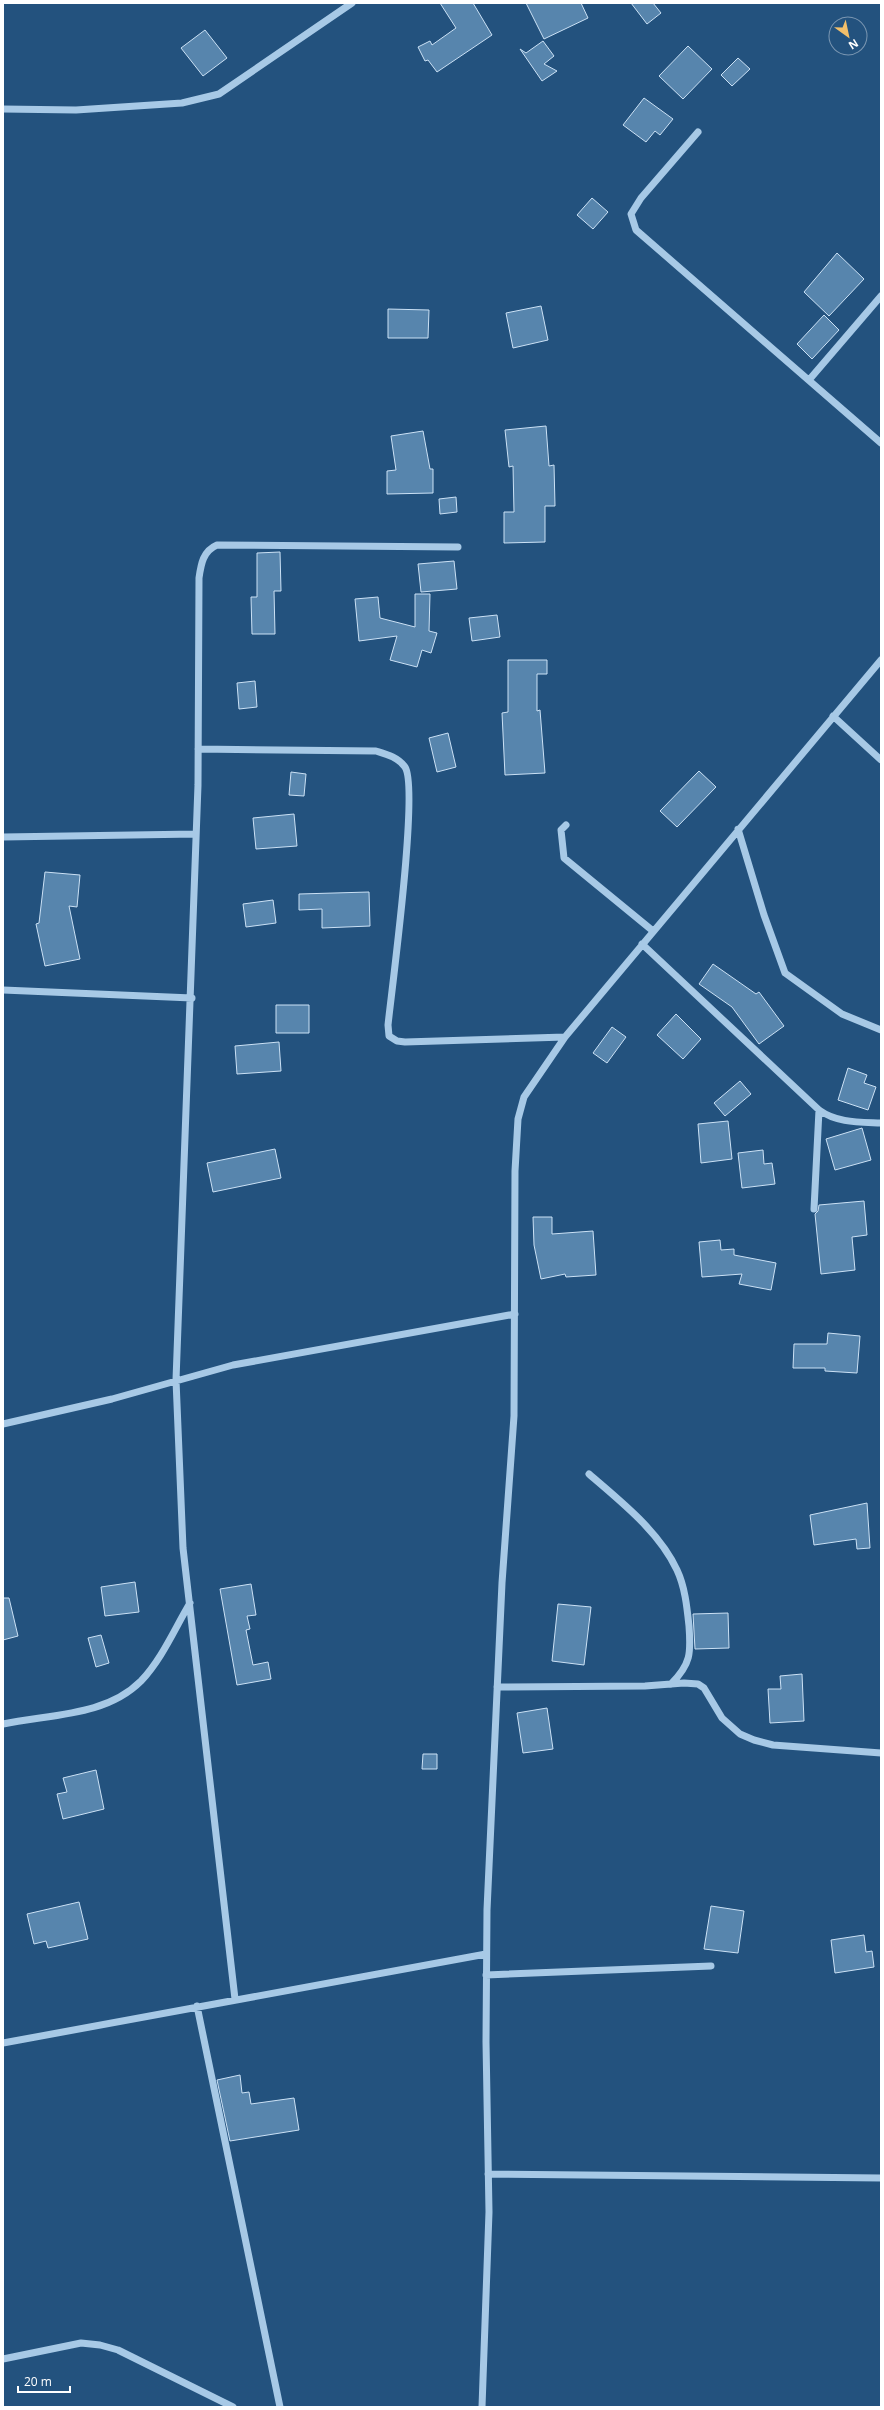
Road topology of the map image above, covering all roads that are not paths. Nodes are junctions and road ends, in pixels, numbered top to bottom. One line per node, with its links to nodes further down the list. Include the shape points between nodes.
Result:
1 (352, 3): 2 (street, via 219,94 182,103 76,110)
2 (3, 109)
3 (698, 132): 5 (street, via 641,198 631,214 636,230)
4 (881, 296): 5 (street)
5 (808, 380): 6 (street)
6 (881, 443)
7 (458, 547): 10 (street, via 230,545 210,548 205,555 199,578)
8 (881, 660): 9 (street)
9 (833, 716): 11 (street); 13 (street)
10 (198, 749): 14 (street); 21 (street, via 376,751 393,756 405,767 409,785 406,861 388,1025 389,1036 405,1042)
11 (881, 760)
12 (566, 825): 16 (street, via 561,830 564,858)
13 (738, 829): 16 (street); 20 (street, via 785,973 842,1014)
14 (196, 834): 15 (street); 19 (street)
15 (3, 837)
16 (653, 931): 17 (street)
17 (642, 944): 21 (street); 22 (street)
18 (3, 990): 19 (street)
19 (192, 998): 26 (street)
20 (881, 1030)
21 (565, 1037): 25 (street, via 527,1091 518,1119)
22 (819, 1110): 23 (street, via 829,1117 841,1120); 24 (street)
23 (881, 1123)
24 (814, 1209)
25 (514, 1314): 26 (street, via 233,1365); 31 (street, via 514,1416)
26 (176, 1380): 27 (street, via 112,1399); 29 (street, via 183,1548)
27 (3, 1424)
28 (588, 1474): 30 (street, via 626,1507 659,1543 676,1569 687,1606 689,1654 684,1671)
29 (190, 1603): 32 (street, via 162,1652 145,1675 124,1694 100,1706); 37 (street)
30 (671, 1684): 31 (street); 33 (street, via 698,1684 704,1688 722,1718 740,1734 754,1740 773,1745)
31 (497, 1687): 34 (street)
32 (3, 1724)
33 (881, 1753)
34 (486, 1954): 36 (street); 37 (street)
35 (711, 1966): 36 (street)
36 (486, 1975): 40 (street)
37 (236, 1999): 38 (street)
38 (197, 2006): 39 (street); 44 (street)
39 (3, 2043)
40 (488, 2174): 41 (street); 45 (street)
41 (881, 2178)
42 (3, 2359): 43 (street, via 81,2343 100,2345 118,2350)
43 (233, 2407)
44 (280, 2407)
45 (482, 2407)

